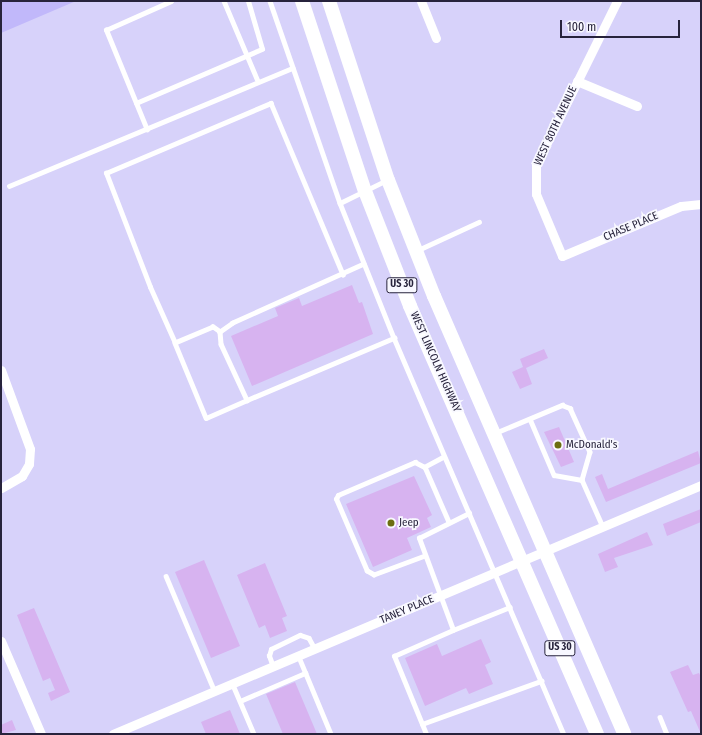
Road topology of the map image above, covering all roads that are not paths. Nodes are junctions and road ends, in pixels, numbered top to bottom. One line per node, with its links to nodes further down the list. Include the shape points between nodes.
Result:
1 (171, 1): 14 (lane, via 106,30)
2 (224, 1): 10 (lane)
3 (248, 1): 10 (lane, via 262,49)
4 (270, 1): 11 (lane)
5 (302, 1): 19 (main road, WEST LINCOLN HIGHWAY / US 30)
6 (329, 1): 17 (main road, US 30)
7 (421, 1): 9 (street)
8 (617, 1): 13 (street, WEST 80TH AVENUE)
9 (436, 38)
10 (248, 55): 12 (lane); 14 (lane)
11 (292, 68): 12 (lane); 20 (lane)
12 (258, 81): 16 (lane)
13 (577, 82): 15 (street); 24 (street, WEST 80TH AVENUE, via 536,165 536,194)
14 (136, 103): 16 (lane)
15 (637, 106)
16 (146, 130): 18 (lane)
17 (388, 180): 19 (lane); 23 (main road, US 30)
18 (10, 186)
19 (365, 191): 20 (lane); 44 (main road, WEST LINCOLN HIGHWAY / US 30, via 410,306)
20 (340, 203): 25 (lane)
21 (701, 204): 24 (street, CHASE PLACE, via 681,206)
22 (479, 222): 23 (lane)
23 (416, 251): 33 (main road, US 30)
24 (562, 256)
25 (364, 264): 26 (lane); 28 (lane)
26 (343, 274): 27 (lane, via 233,323); 29 (lane, via 271,103 106,174)
27 (220, 332): 29 (lane, via 213,326); 31 (lane, via 221,344)
28 (394, 338): 31 (lane); 34 (lane)
29 (175, 343): 31 (lane, via 206,418)
30 (1, 370): 38 (street, via 30,449 29,464 22,476)
31 (247, 400)
32 (530, 419): 33 (lane); 36 (lane, via 554,475); 36 (lane, via 562,405 570,408 590,452)
33 (494, 434): 42 (main road, US 30)
34 (444, 457): 35 (lane); 39 (lane)
35 (425, 467): 40 (lane); 43 (lane, via 415,462 338,495 336,499 368,571 374,575)
36 (582, 480): 41 (lane)
37 (701, 486): 41 (street, TANEY PLACE)
38 (1, 488)
39 (469, 513): 40 (lane); 45 (lane)
40 (449, 522): 43 (lane, via 419,538)
41 (603, 527): 42 (street, TANEY PLACE)
42 (544, 552): 44 (street, TANEY PLACE); 68 (main road, US 30)
43 (425, 556): 47 (lane)
44 (523, 561): 45 (street, TANEY PLACE); 67 (main road, US 30)
45 (495, 573): 47 (street, TANEY PLACE); 48 (lane)
46 (166, 576): 57 (lane)
47 (440, 596): 49 (lane); 51 (street, TANEY PLACE)
48 (510, 607): 49 (lane); 55 (lane)
49 (453, 630): 60 (lane, via 394,656)
50 (1, 641): 61 (street)
51 (315, 650): 52 (street, TANEY PLACE); 53 (lane, via 309,638 300,635 271,650 269,656)
52 (299, 657): 53 (street, TANEY PLACE); 54 (lane)
53 (273, 668): 56 (street, TANEY PLACE)
54 (305, 673): 58 (lane); 64 (lane)
55 (541, 681): 60 (lane); 66 (lane)
56 (233, 685): 57 (street, TANEY PLACE); 58 (lane)
57 (215, 692): 62 (street, TANEY PLACE)
58 (240, 701): 63 (lane)
59 (660, 717): 69 (lane)
60 (422, 724): 65 (lane)
61 (41, 734)
62 (113, 734)
63 (254, 734)
64 (331, 734)
65 (426, 734)
66 (564, 734)
67 (597, 734)
68 (624, 734)
69 (667, 734)

